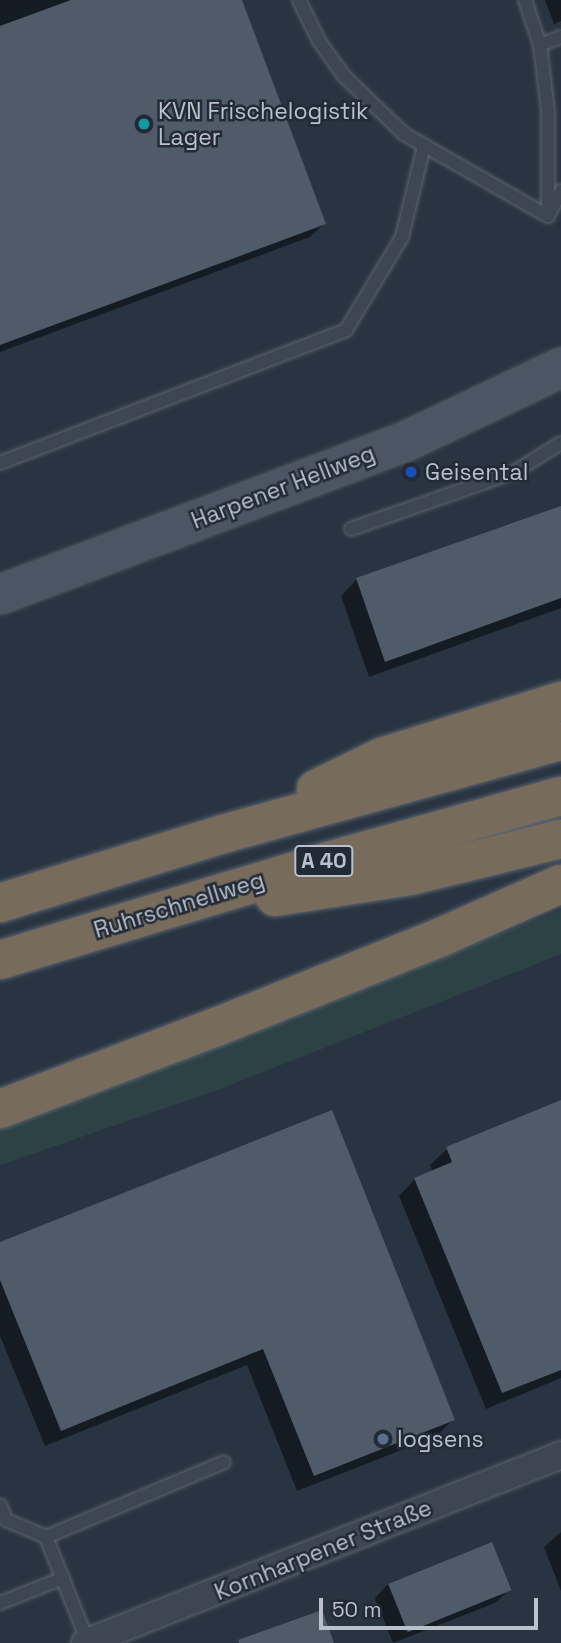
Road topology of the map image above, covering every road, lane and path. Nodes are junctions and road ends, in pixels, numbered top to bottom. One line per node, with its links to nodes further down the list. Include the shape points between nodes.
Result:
1 (299, 0): 5 (lane, via 319,41 344,76 404,134)
2 (525, 0): 4 (lane)
3 (561, 37): 4 (lane)
4 (540, 45): 7 (lane, via 548,111)
5 (424, 146): 7 (lane); 10 (lane, via 402,237 346,330)
6 (561, 191): 7 (lane)
7 (548, 216)
8 (561, 367): 12 (main road, Harpener Hellweg, via 405,441)
9 (561, 443): 11 (lane, via 514,472)
10 (0, 463)
11 (351, 529)
12 (0, 594)
13 (561, 701): 16 (highway, via 382,757)
14 (561, 741): 16 (highway, A 40)
15 (561, 796): 20 (highway, Ruhrschnellweg / A 40)
16 (223, 834): 19 (highway, A 40)
17 (561, 839): 20 (highway, via 410,876 191,909)
18 (561, 884): 22 (highway, via 229,1023)
19 (0, 903)
20 (89, 932): 21 (highway, Ruhrschnellweg / A 40)
21 (0, 960)
22 (0, 1110)
23 (561, 1455): 29 (street, Kornharpener Straße)
24 (224, 1462): 26 (lane)
25 (0, 1504): 26 (lane, via 6,1520)
26 (46, 1536): 27 (lane)
27 (63, 1578): 28 (lane); 29 (lane)
28 (0, 1602)
29 (86, 1642)

